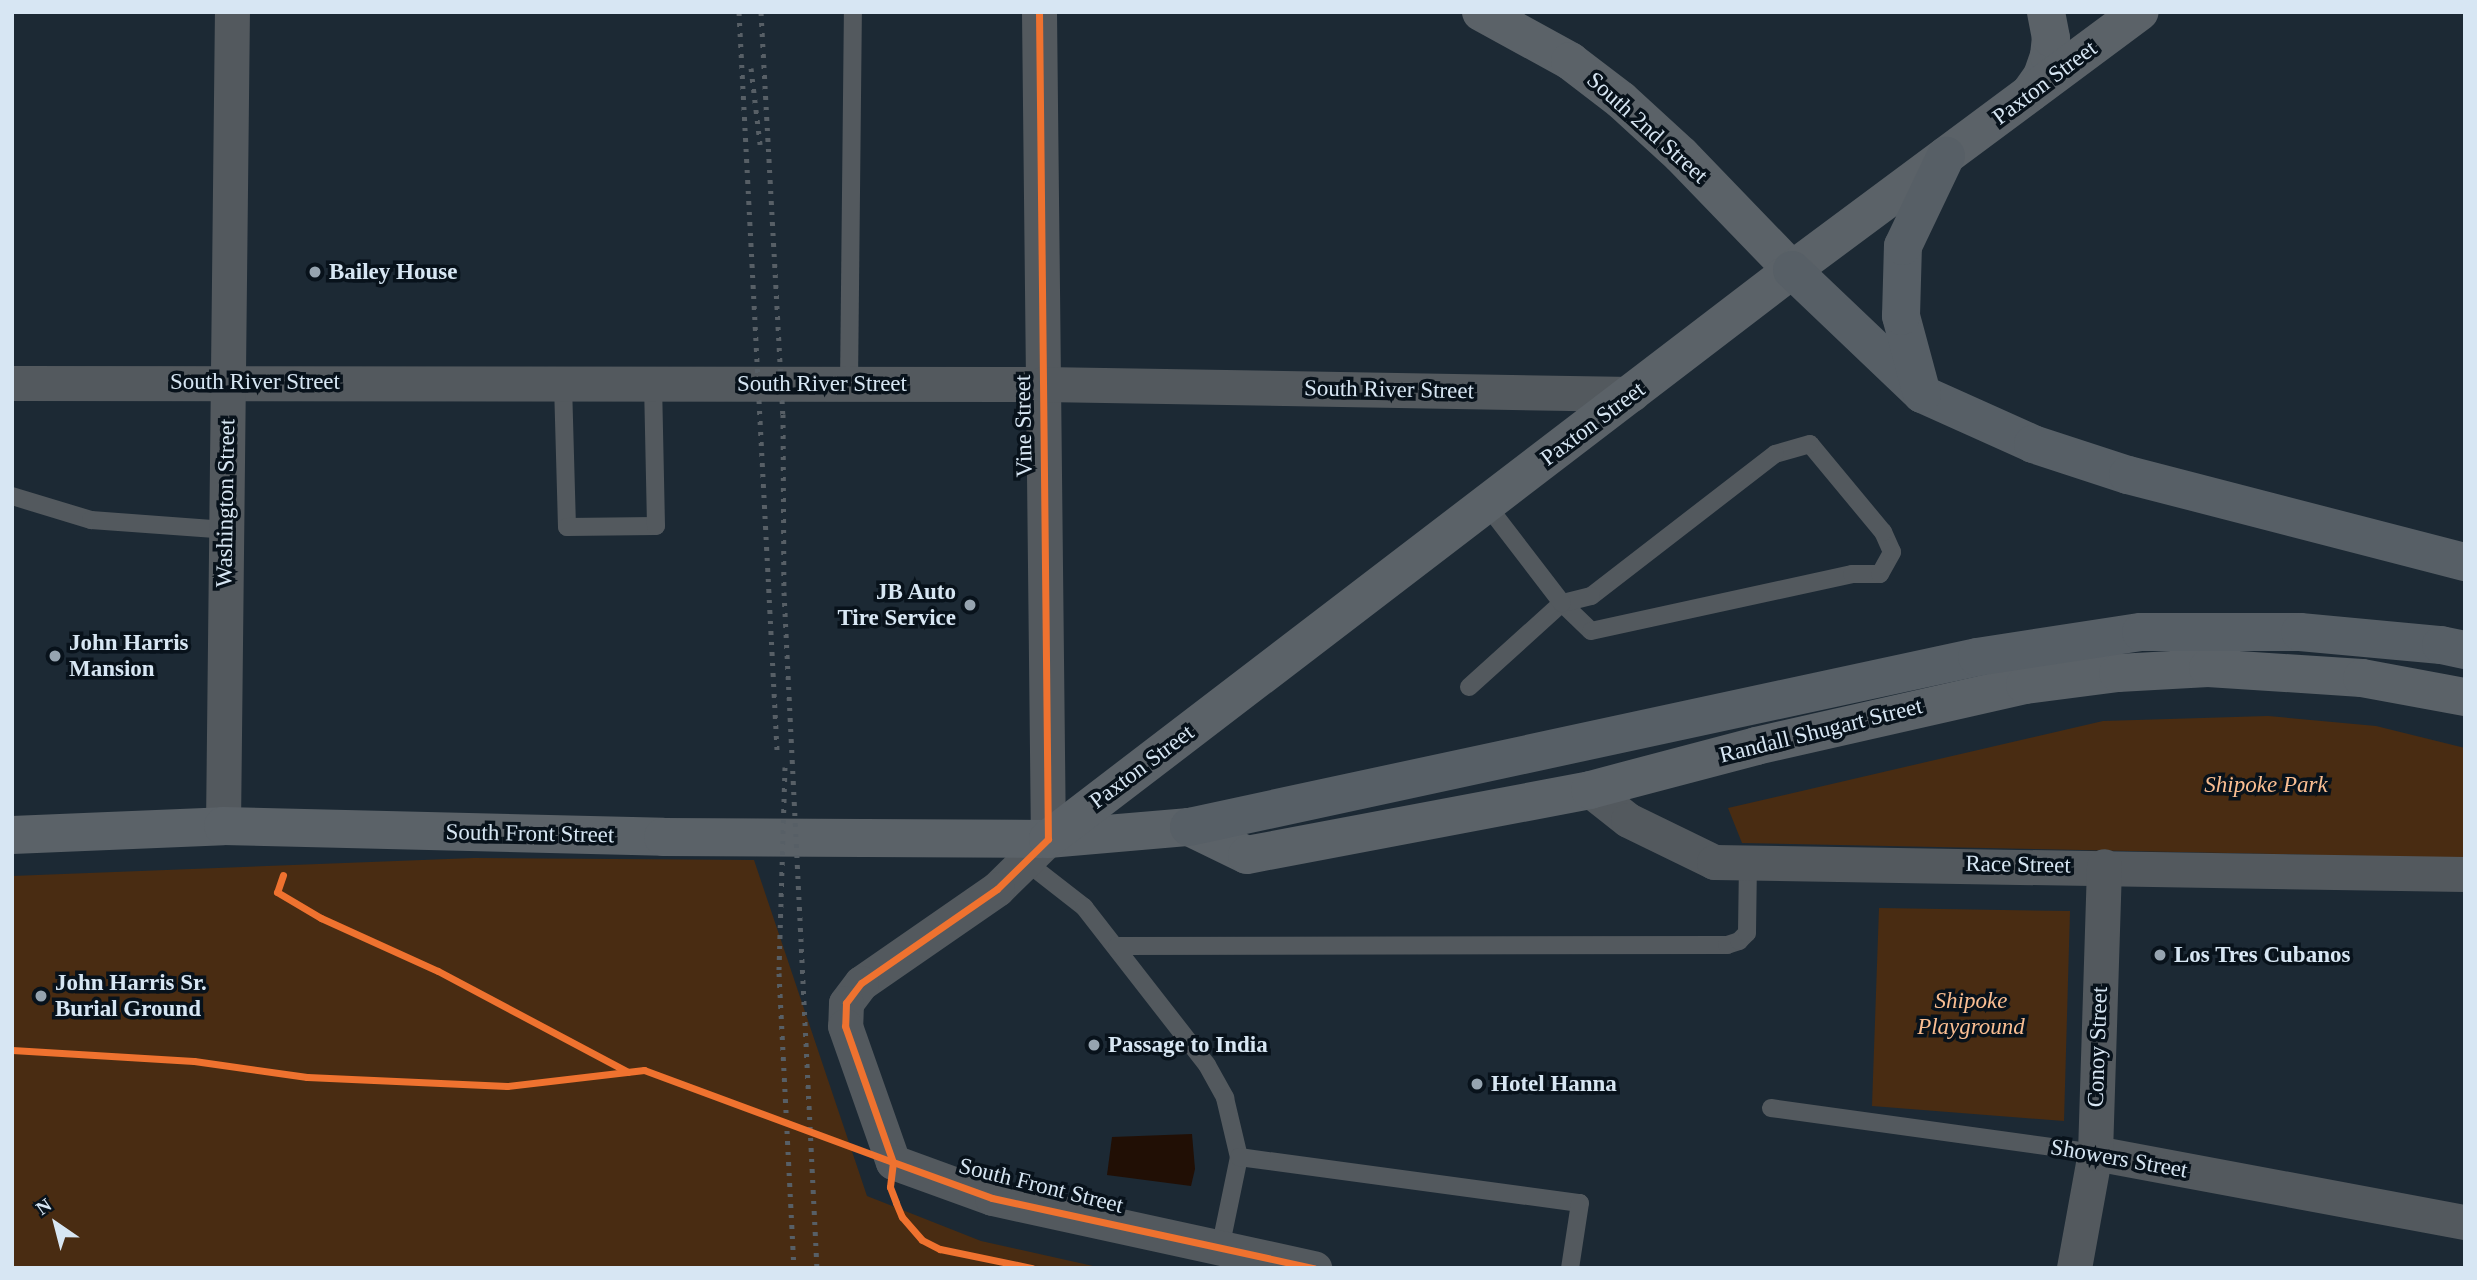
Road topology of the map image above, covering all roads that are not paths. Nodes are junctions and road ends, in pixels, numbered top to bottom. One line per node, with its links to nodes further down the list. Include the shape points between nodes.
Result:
1 (232, 12): 10 (street, Washington Street)
2 (853, 12): 14 (lane)
3 (1039, 12): 15 (street, Vine Street)
4 (1481, 12): 9 (main road, South 2nd Street, via 1570,61 1621,100)
5 (2046, 12): 7 (main road, via 2049,56)
6 (2140, 12): 7 (main road, Paxton Street)
7 (2029, 95): 8 (main road, Paxton Street)
8 (1946, 156): 9 (main road, Paxton Street); 17 (highway, via 1903,246 1901,316)
9 (1792, 270): 16 (main road, Paxton Street); 17 (highway)
10 (228, 382): 11 (street, South River Street); 13 (street, South River Street); 20 (street, Washington Street)
11 (12, 383)
12 (653, 383): 13 (street, South River Street); 13 (lane, via 656,526 567,527); 14 (street, South River Street)
13 (563, 384)
14 (849, 384): 15 (street, South River Street)
15 (1043, 384): 16 (street, South River Street); 30 (street, Vine Street)
16 (1632, 394): 19 (main road, Paxton Street)
17 (1922, 394): 21 (highway, via 2033,444 2127,475)
18 (12, 496): 20 (lane, via 91,520)
19 (1486, 505): 22 (lane); 30 (main road, Paxton Street)
20 (226, 530): 27 (street, Washington Street)
21 (2465, 562)
22 (1562, 603): 22 (lane, via 1591,596 1775,454 1810,444 1884,532 1892,552 1880,575 1852,574 1591,631); 24 (lane)
23 (2465, 650): 28 (highway, via 2300,632 2141,632 1977,657)
24 (1469, 687)
25 (2465, 696): 26 (main road, Randall Shugart Street, via 2362,678 2286,671 2208,668 2118,673 2025,685 1928,706)
26 (1590, 790): 28 (main road, Randall Shugart Street, via 1247,855); 31 (street, Race Street, via 1628,820 1696,855 1714,862)
27 (223, 826): 29 (main road, South Front Street); 30 (main road, South Front Street)
28 (1189, 827): 30 (main road, South Front Street)
29 (12, 835)
30 (1036, 850): 34 (lane); 39 (street, South Front Street, via 997,889 861,983 846,1003 845,1026 893,1163 992,1198)
31 (1748, 861): 32 (street, Race Street); 34 (lane, via 1747,933 1727,945)
32 (2104, 866): 33 (street, Race Street); 36 (street, Conoy Street)
33 (2465, 874)
34 (1117, 946): 37 (lane, via 1207,1065 1226,1098)
35 (1771, 1108): 36 (lane, Showers Street)
36 (2095, 1153): 38 (street, Showers Street); 42 (street, Conoy Street)
37 (1240, 1157): 39 (lane); 41 (lane, via 1580,1203)
38 (2465, 1222)
39 (1220, 1249): 40 (street, South Front Street)
40 (1314, 1268)
41 (1570, 1268)
42 (2074, 1268)

